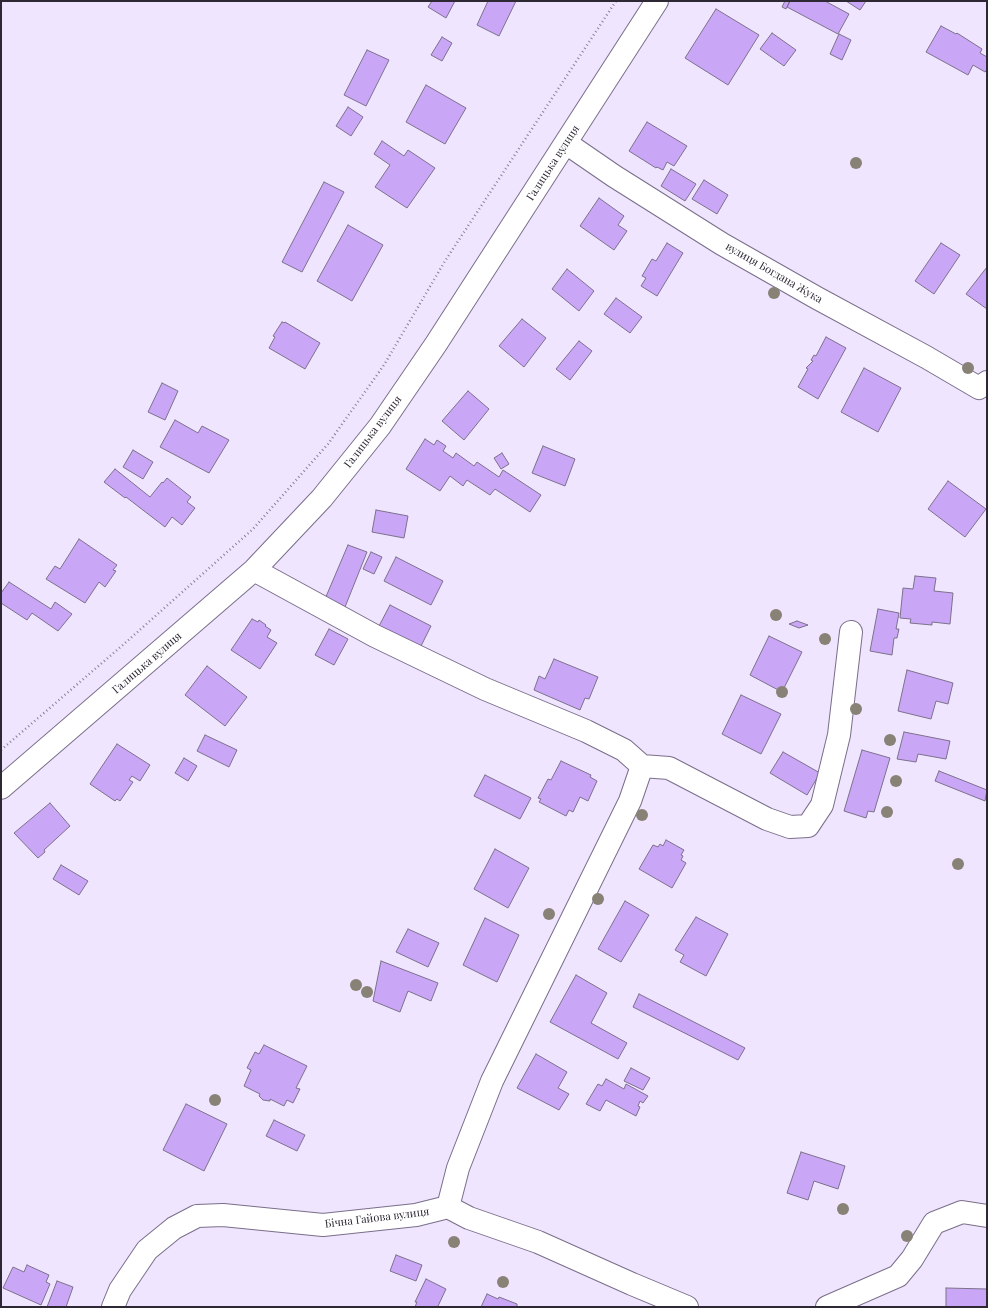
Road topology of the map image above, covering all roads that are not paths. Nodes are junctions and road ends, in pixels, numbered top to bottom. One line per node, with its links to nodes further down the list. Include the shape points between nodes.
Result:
1 (657, 1): 2 (street, Галицька вулиця)
2 (566, 143): 3 (street, вулиця Богдана Жука, via 715,239 817,298 979,388); 4 (street, Галицька вулиця, via 380,426 322,498)
3 (987, 382)
4 (254, 570): 6 (street, via 375,636 484,689 624,750); 7 (street, Галицька вулиця)
5 (851, 632): 6 (street, via 839,735 822,805 808,826 790,827 767,819 669,768)
6 (642, 766): 8 (street, via 630,801 492,1081 458,1168)
7 (1, 788)
8 (448, 1207): 10 (street, Бічна Гайова вулиця, via 416,1215 323,1225 223,1215 197,1216 174,1228 147,1250 120,1290); 11 (street, via 469,1218 538,1242)
9 (987, 1216): 12 (street, via 962,1212 934,1223 912,1259 898,1276)
10 (114, 1307)
11 (687, 1307)
12 (827, 1307)

